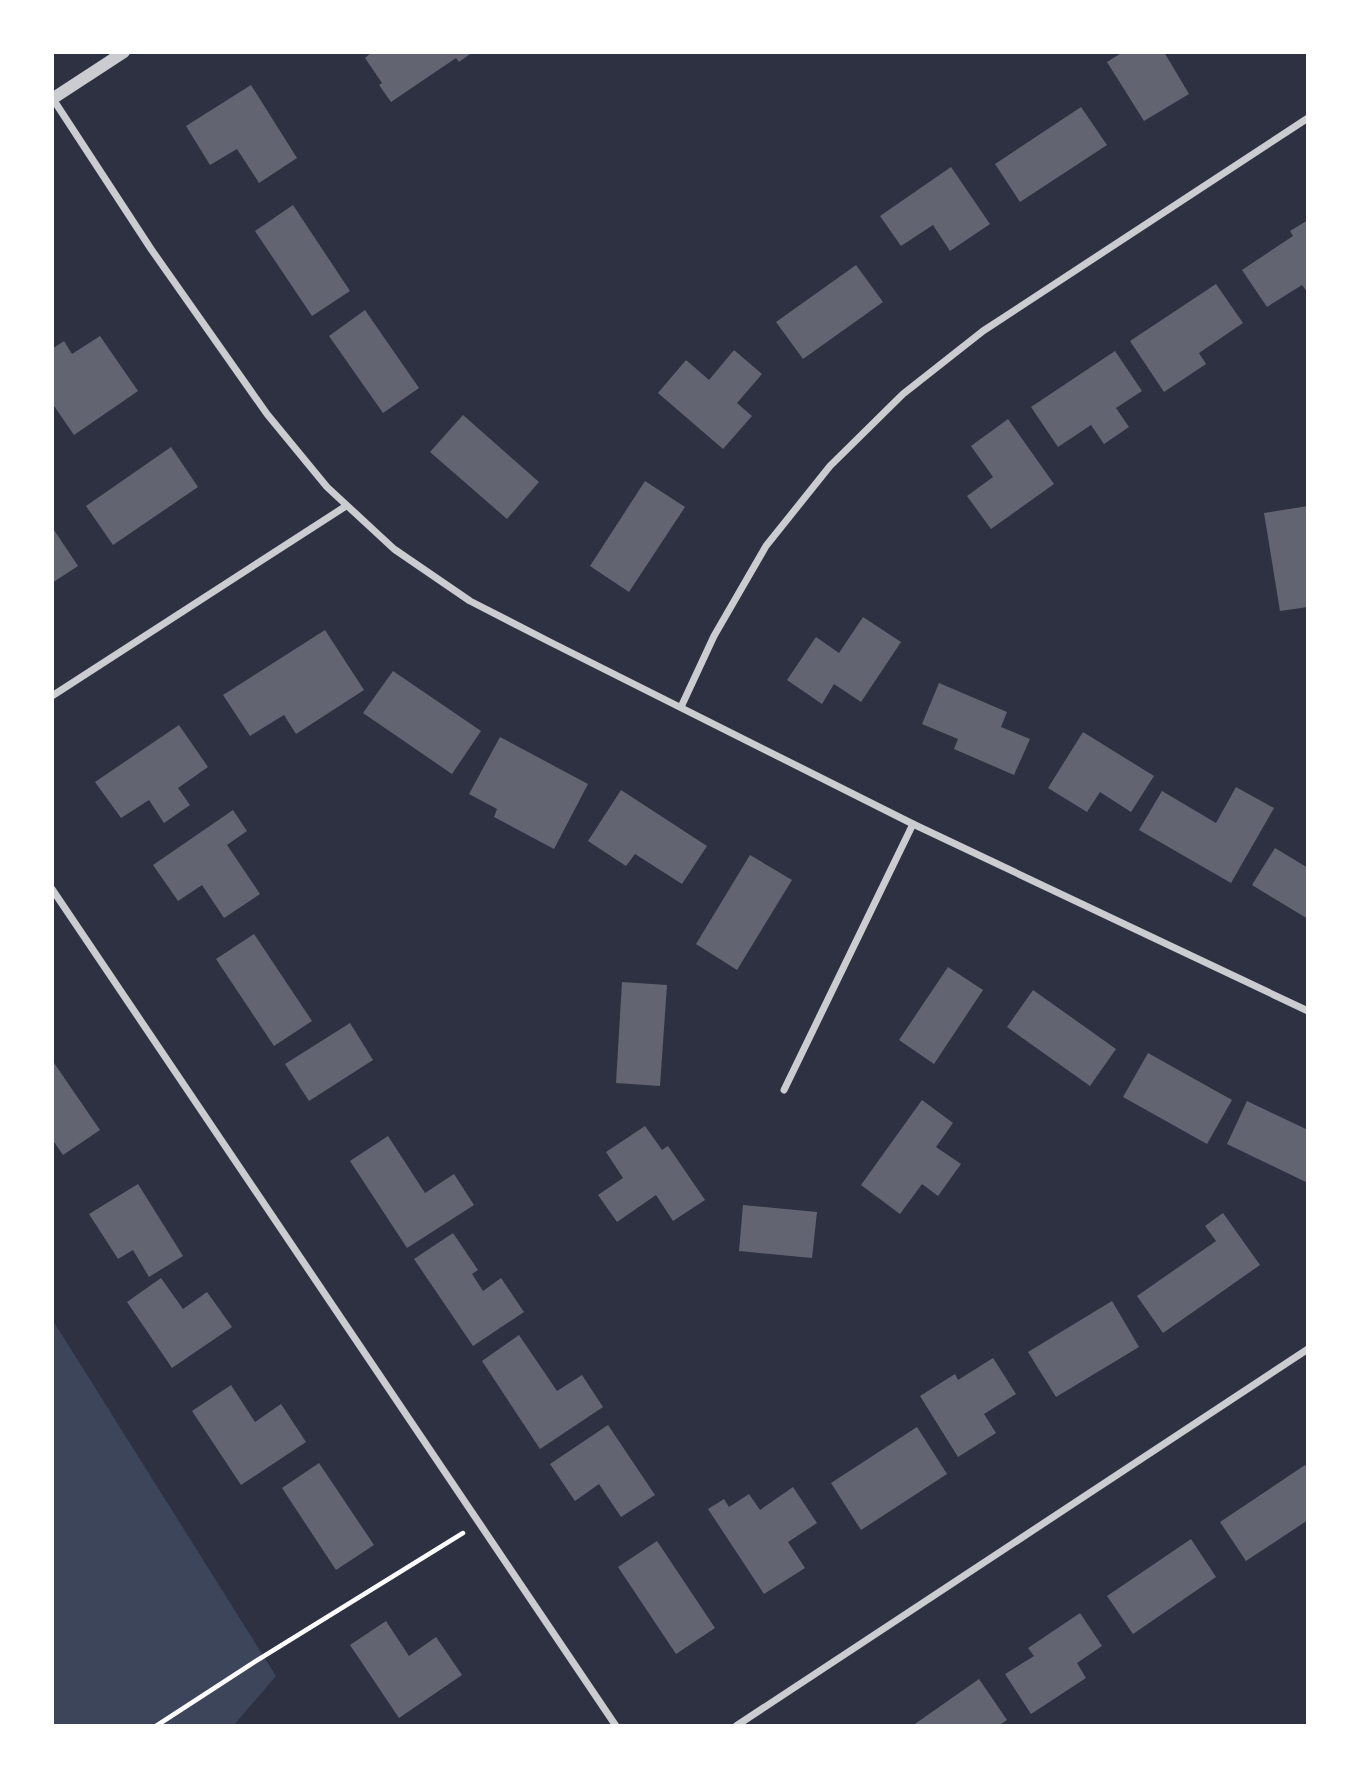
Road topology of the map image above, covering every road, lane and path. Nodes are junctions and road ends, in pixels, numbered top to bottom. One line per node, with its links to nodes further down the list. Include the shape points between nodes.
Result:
1 (124, 52): 2 (street)
2 (53, 99): 4 (street, via 267,414)
3 (1307, 118): 6 (street, via 983,331 902,394 830,466 766,547 714,636)
4 (346, 506): 5 (street); 6 (street, via 394,549 470,601)
5 (52, 696)
6 (681, 707): 7 (street)
7 (913, 824): 9 (street); 10 (street)
8 (52, 889): 12 (street)
9 (1307, 1012)
10 (784, 1090)
11 (1307, 1349): 15 (street)
12 (479, 1523): 13 (path); 14 (street)
13 (156, 1726)
14 (616, 1726)
15 (736, 1726)

